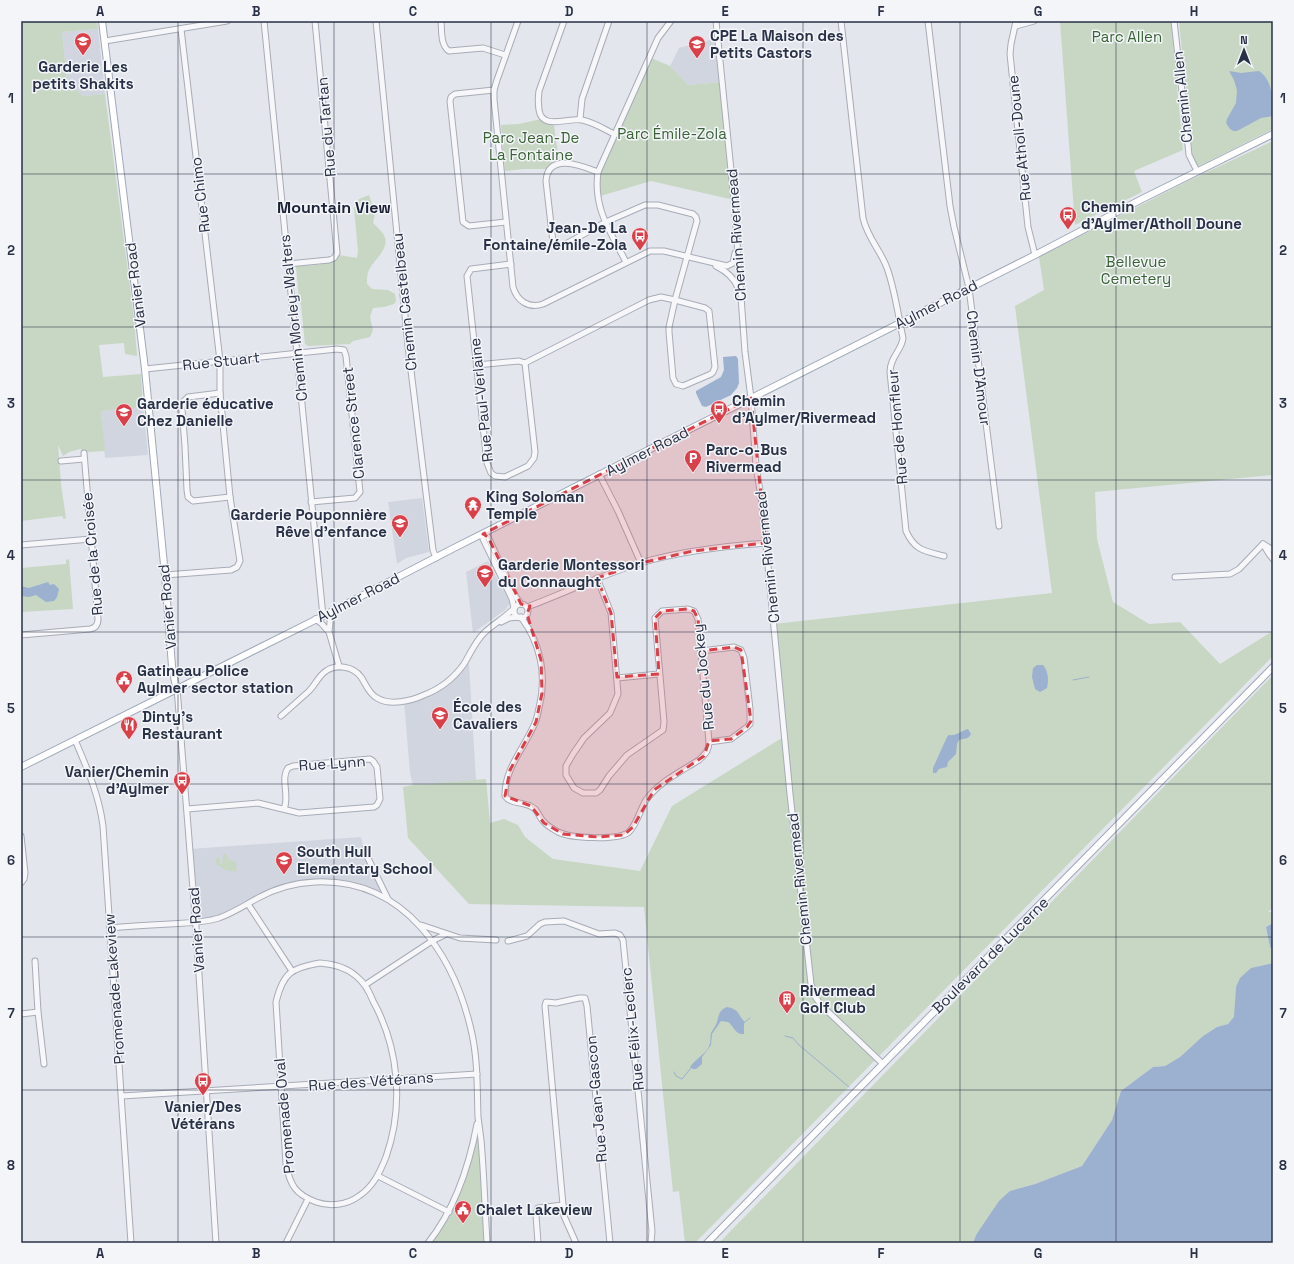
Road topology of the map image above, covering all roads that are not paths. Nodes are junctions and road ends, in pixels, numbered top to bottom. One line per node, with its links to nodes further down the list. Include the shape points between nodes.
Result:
1 (102, 21): 18 (main road, Vanier Road)
2 (227, 21): 17 (street)
3 (264, 21): 32 (street, Chemin Morley-Walters)
4 (315, 21): 32 (street, Rue du Tartan, via 337,252 334,258 329,260)
5 (376, 21): 61 (street, Chemin Castelbeau, via 408,346)
6 (441, 21): 19 (street, via 443,44 449,51 483,48)
7 (518, 21): 19 (street)
8 (564, 21): 21 (street, via 539,91 539,110 543,118 549,122)
9 (609, 21): 21 (street, via 582,99)
10 (671, 21): 22 (street, via 658,38)
11 (716, 21): 28 (street, Chemin Rivermead)
12 (841, 21): 39 (street, Rue de Honfleur, via 863,218 888,270)
13 (928, 21): 36 (street, Chemin D'Amour, via 950,206)
14 (1034, 21): 16 (street)
15 (1174, 21): 24 (street, Chemin Allen, via 1189,155)
16 (1016, 23): 29 (street, Rue Atholl-Doune, via 1010,54 1028,227)
17 (180, 30): 18 (street); 41 (street, Rue Chimo)
18 (105, 41): 44 (main road, Vanier Road)
19 (505, 55): 20 (street)
20 (494, 90): 26 (street); 26 (street, via 456,94 451,96 450,101 463,222 469,226)
21 (580, 119): 22 (street)
22 (614, 134): 25 (street)
23 (1273, 134): 24 (main road, Aylmer Road)
24 (1197, 171): 29 (main road, Aylmer Road)
25 (598, 172): 27 (street, via 599,204); 27 (street, via 574,163 556,165 550,169 546,181 552,239 557,246 562,246)
26 (506, 222): 33 (street)
27 (606, 222): 30 (street, via 650,204 693,214 697,221); 31 (street)
28 (737, 240): 34 (street, via 733,263 727,266); 35 (street, Chemin Rivermead)
29 (1035, 255): 36 (main road, Aylmer Road)
30 (687, 258): 31 (street, via 664,251 654,251); 34 (street); 37 (street)
31 (626, 262): 33 (street, via 537,306 526,304 516,296)
32 (288, 264): 40 (street, Chemin Morley-Walters)
33 (511, 264): 43 (street, Rue Paul-Verlaine, via 471,269 468,274)
34 (714, 264): 35 (street); 38 (street, via 728,272 735,281)
35 (739, 274): 38 (street, Chemin Rivermead)
36 (969, 288): 39 (main road, Aylmer Road); 53 (street, Chemin D'Amour)
37 (675, 300): 37 (street, via 709,311 713,372 683,386 676,384 673,378 669,328); 42 (street, via 661,297 649,300)
38 (741, 304): 46 (street, Chemin Rivermead)
39 (899, 323): 46 (main road, Aylmer Road); 60 (street, Rue de Honfleur, via 903,341 891,362 890,372 906,531 917,548)
40 (296, 353): 41 (street, Rue Stuart); 52 (street, Chemin Morley-Walters); 52 (street, Clarence Street, via 339,349 345,352 360,488 355,498)
41 (220, 361): 44 (street, Rue Stuart); 45 (street, Rue Chimo)
42 (525, 363): 43 (street, via 519,361); 43 (street, Rue Paul-Verlaine, via 534,455 528,466 502,478 493,475 488,467)
43 (477, 365)
44 (145, 369): 64 (main road, Vanier Road)
45 (220, 393): 51 (street, Rue Chimo); 51 (street, via 188,397 183,402 187,490 188,497 193,502)
46 (751, 398): 50 (main road, Aylmer Road); 56 (street, Chemin Rivermead, via 756,466)
47 (84, 453): 48 (street, Rue de la Croisée)
48 (84, 459): 49 (street); 55 (street, Rue de la Croisée)
49 (61, 461)
50 (599, 474): 54 (main road, Aylmer Road); 63 (street)
51 (230, 497): 64 (street, Rue Chimo, via 240,557 237,567)
52 (311, 502): 72 (street, Chemin Morley-Walters)
53 (999, 526)
54 (483, 534): 61 (main road, Aylmer Road); 67 (street, via 488,537); 68 (street, via 483,540)
55 (91, 540): 58 (street); 78 (street, Rue de la Croisée, via 98,619 96,627)
56 (766, 543): 63 (street, via 693,551); 109 (street, Chemin Rivermead, via 811,985 821,1005)
57 (1263, 544): 59 (street); 62 (street); 65 (street, via 1239,569 1230,574)
58 (21, 545)
59 (1273, 550)
60 (944, 556)
61 (436, 558): 70 (main road, Aylmer Road)
62 (1273, 559)
63 (641, 563): 66 (street)
64 (165, 575): 84 (main road, Vanier Road, via 172,666)
65 (1175, 577)
66 (597, 578): 69 (street); 83 (street, Rue du Jockey, via 611,613)
67 (521, 604): 68 (street); 69 (street)
68 (514, 608): 73 (street, via 515,614); 75 (street)
69 (527, 608): 71 (street)
70 (331, 612): 72 (main road, Aylmer Road); 76 (street)
71 (526, 614): 73 (street); 77 (street)
72 (323, 616): 74 (main road, Aylmer Road)
73 (520, 617): 75 (street); 77 (street)
74 (315, 619): 76 (street); 84 (main road, Aylmer Road)
75 (494, 624): 80 (street, via 481,637 452,678 418,698 393,702 378,699 371,694 358,673)
76 (329, 632): 80 (street)
77 (531, 632): 87 (street, Rue du Jockey, via 541,660 542,693 536,722 510,770 505,796 511,801 531,806 544,823 563,834 588,837 624,835 630,831 654,790 704,756)
78 (21, 635)
79 (701, 651): 82 (street, Rue du Jockey, via 698,619 694,611 662,611 655,618); 87 (street, Rue du Jockey); 87 (street, via 734,647 741,650 750,708 751,721 748,727 731,739)
80 (339, 666): 85 (street, via 321,675)
81 (1273, 667): 109 (main road, Boulevard de Lucerne)
82 (659, 674): 83 (street); 83 (street, Rue du Jockey, via 663,730 627,755 600,790 596,793 583,793 572,787 566,775 566,766 584,738 610,713 618,694)
83 (617, 678)
84 (177, 688): 86 (main road, Aylmer Road); 89 (street, Vanier Road)
85 (281, 716)
86 (75, 740): 88 (main road, Aylmer Road); 98 (street, Promenade Lakeview, via 94,784 101,812)
87 (709, 742)
88 (21, 767)
89 (186, 809): 90 (street, Rue Lynn, via 258,803); 96 (street, Vanier Road)
90 (284, 809): 90 (street, Rue Lynn, via 305,813 377,806 380,799 376,763 370,759 288,768 285,775)
91 (21, 836): 93 (street, via 24,873)
92 (364, 850): 94 (street)
93 (22, 882)
94 (388, 899): 95 (street, via 361,888 316,882 278,888); 97 (street)
95 (248, 904): 96 (street, via 221,917); 104 (street)
96 (196, 923): 98 (street); 113 (street, Vanier Road)
97 (420, 925): 99 (street); 101 (street)
98 (110, 928): 114 (street, Promenade Lakeview)
99 (446, 934): 100 (street, via 460,938); 101 (street)
100 (496, 940)
101 (432, 941): 105 (street); 110 (street, via 442,956 461,999 472,1033)
102 (508, 941): 128 (street, Rue Félix-Leclerc, via 527,936 545,922 564,921 600,934 615,933 623,940 652,1231)
103 (35, 961): 106 (street)
104 (292, 970): 105 (street, Promenade Oval, via 320,963 334,964 346,969); 112 (street, Promenade Oval, via 284,980 276,1002)
105 (365, 985): 111 (street, Promenade Oval, via 382,1017 392,1051)
106 (38, 1012): 107 (street); 108 (street)
107 (21, 1014)
108 (44, 1064)
109 (883, 1064): 129 (main road, Boulevard de Lucerne)
110 (477, 1074): 111 (street, Rue des Vétérans); 115 (street)
111 (396, 1079): 112 (street, Rue des Vétérans); 116 (street, Promenade Oval, via 394,1128)
112 (281, 1087): 113 (street, Rue des Vétérans); 117 (street, Promenade Oval, via 288,1174 294,1188)
113 (206, 1092): 114 (street, Rue des Vétérans); 121 (street, Vanier Road)
114 (122, 1096): 120 (street, Promenade Lakeview)
115 (478, 1117): 119 (street, via 465,1172); 124 (street)
116 (378, 1176): 117 (street, Promenade Oval, via 363,1193 344,1204 320,1204); 119 (street)
117 (308, 1199): 122 (street)
118 (563, 1205): 125 (street, via 538,1208); 126 (street, via 566,1221); 127 (street, Rue Jean-Gascon, via 545,1006 546,1002 556,1003 585,998)
119 (449, 1212): 123 (street)
120 (131, 1243)
121 (216, 1243)
122 (286, 1243)
123 (428, 1243)
124 (487, 1243)
125 (538, 1243)
126 (576, 1243)
127 (610, 1243)
128 (651, 1243)
129 (707, 1243)

